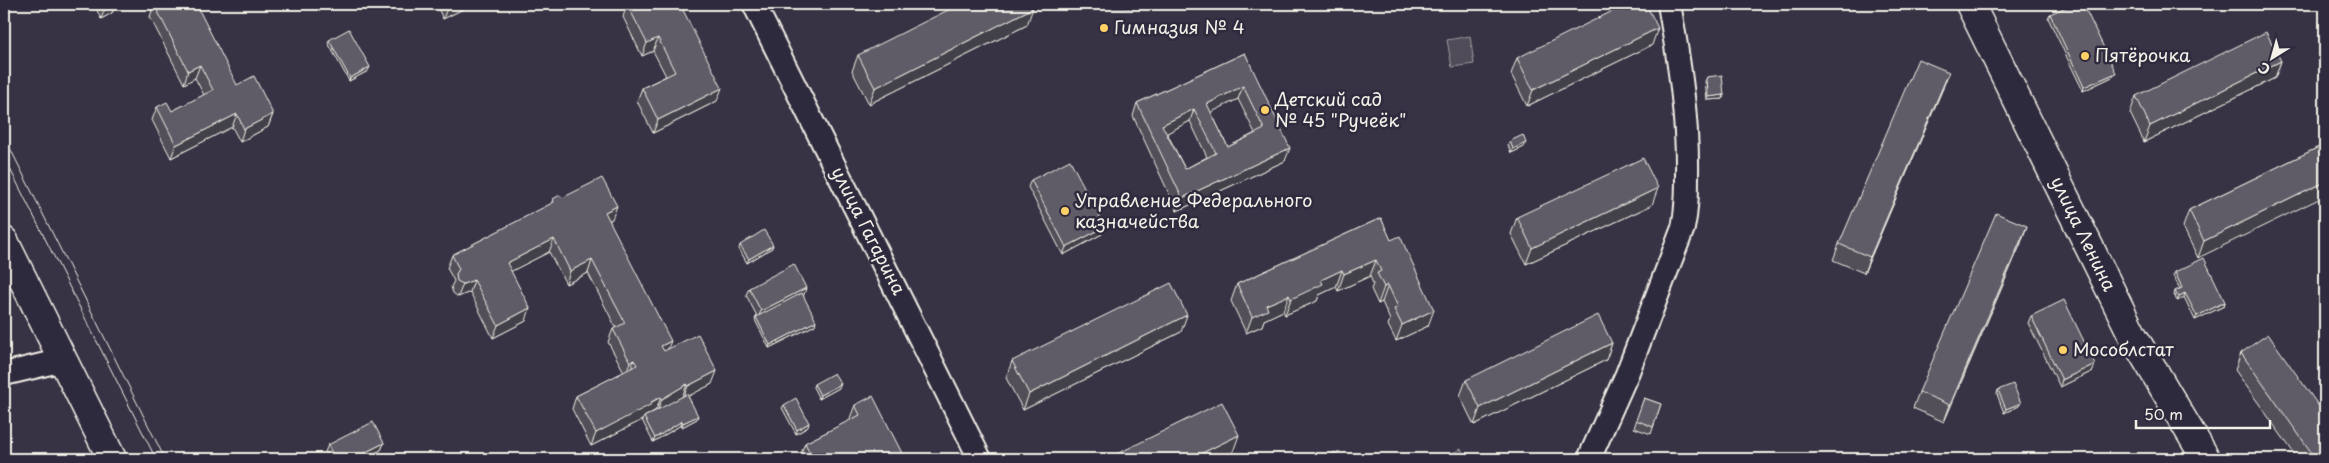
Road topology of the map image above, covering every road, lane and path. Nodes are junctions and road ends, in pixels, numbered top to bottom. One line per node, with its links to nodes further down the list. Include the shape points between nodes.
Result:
1 (754, 4): 8 (street, улица Гагарина)
2 (1669, 4): 9 (street, via 1688,137 1686,214 1627,374)
3 (1970, 4): 10 (main road, улица Ленина, via 2133,336)
4 (4, 241): 5 (main road)
5 (63, 360): 6 (street); 7 (main road)
6 (4, 374)
7 (112, 459)
8 (980, 459)
9 (1590, 459)
10 (2206, 459)

